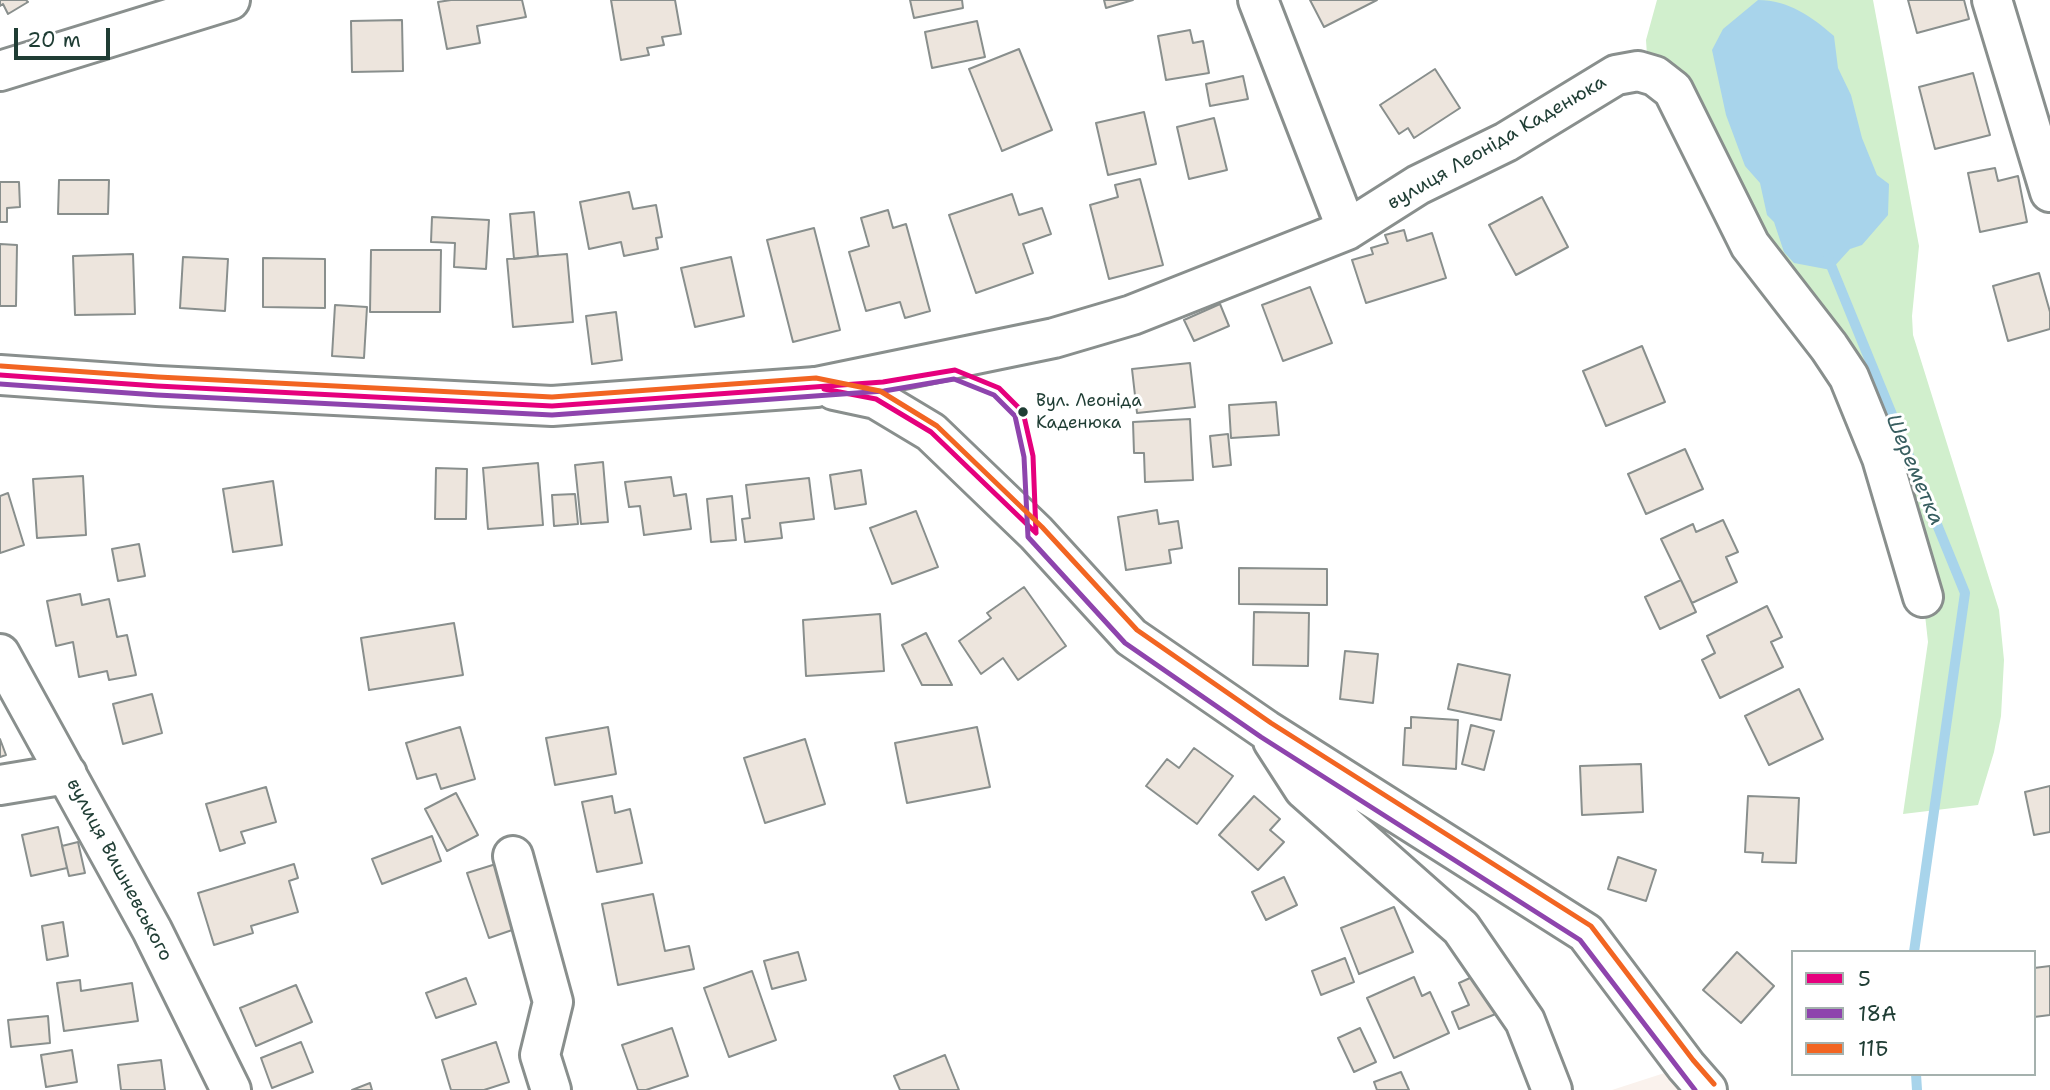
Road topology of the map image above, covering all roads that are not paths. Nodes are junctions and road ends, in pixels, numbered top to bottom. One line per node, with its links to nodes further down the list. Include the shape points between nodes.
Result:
1 (1258, 0): 6 (street)
2 (1992, 0): 5 (street)
3 (221, 1): 4 (street)
4 (0, 71)
5 (2050, 192)
6 (1347, 230): 8 (street, вулиця Леоніда Каденюка, via 1092,327); 9 (street, вулиця Леоніда Каденюка, via 1418,185 1506,142 1616,75 1638,71 1656,76 1673,90 1750,245 1849,377 1882,458)
7 (0, 375): 8 (street, вулиця Леоніда Каденюка, via 552,406)
8 (816, 387): 11 (street, вулиця Леоніда Каденюка, via 876,399 931,432 1036,533 1131,637)
9 (1923, 597)
10 (0, 654): 12 (street, вулиця Вишневського)
11 (1266, 730): 17 (street, вулиця Леоніда Каденюка, via 1304,789 1461,928 1525,1021); 18 (street, вулиця Леоніда Каденюка, via 1586,933)
12 (67, 774): 13 (street); 15 (street, вулиця Вишневського, via 152,930)
13 (0, 785)
14 (513, 856): 16 (street, via 554,1002 540,1055)
15 (231, 1090)
16 (551, 1090)
17 (1552, 1090)
18 (1707, 1090)

